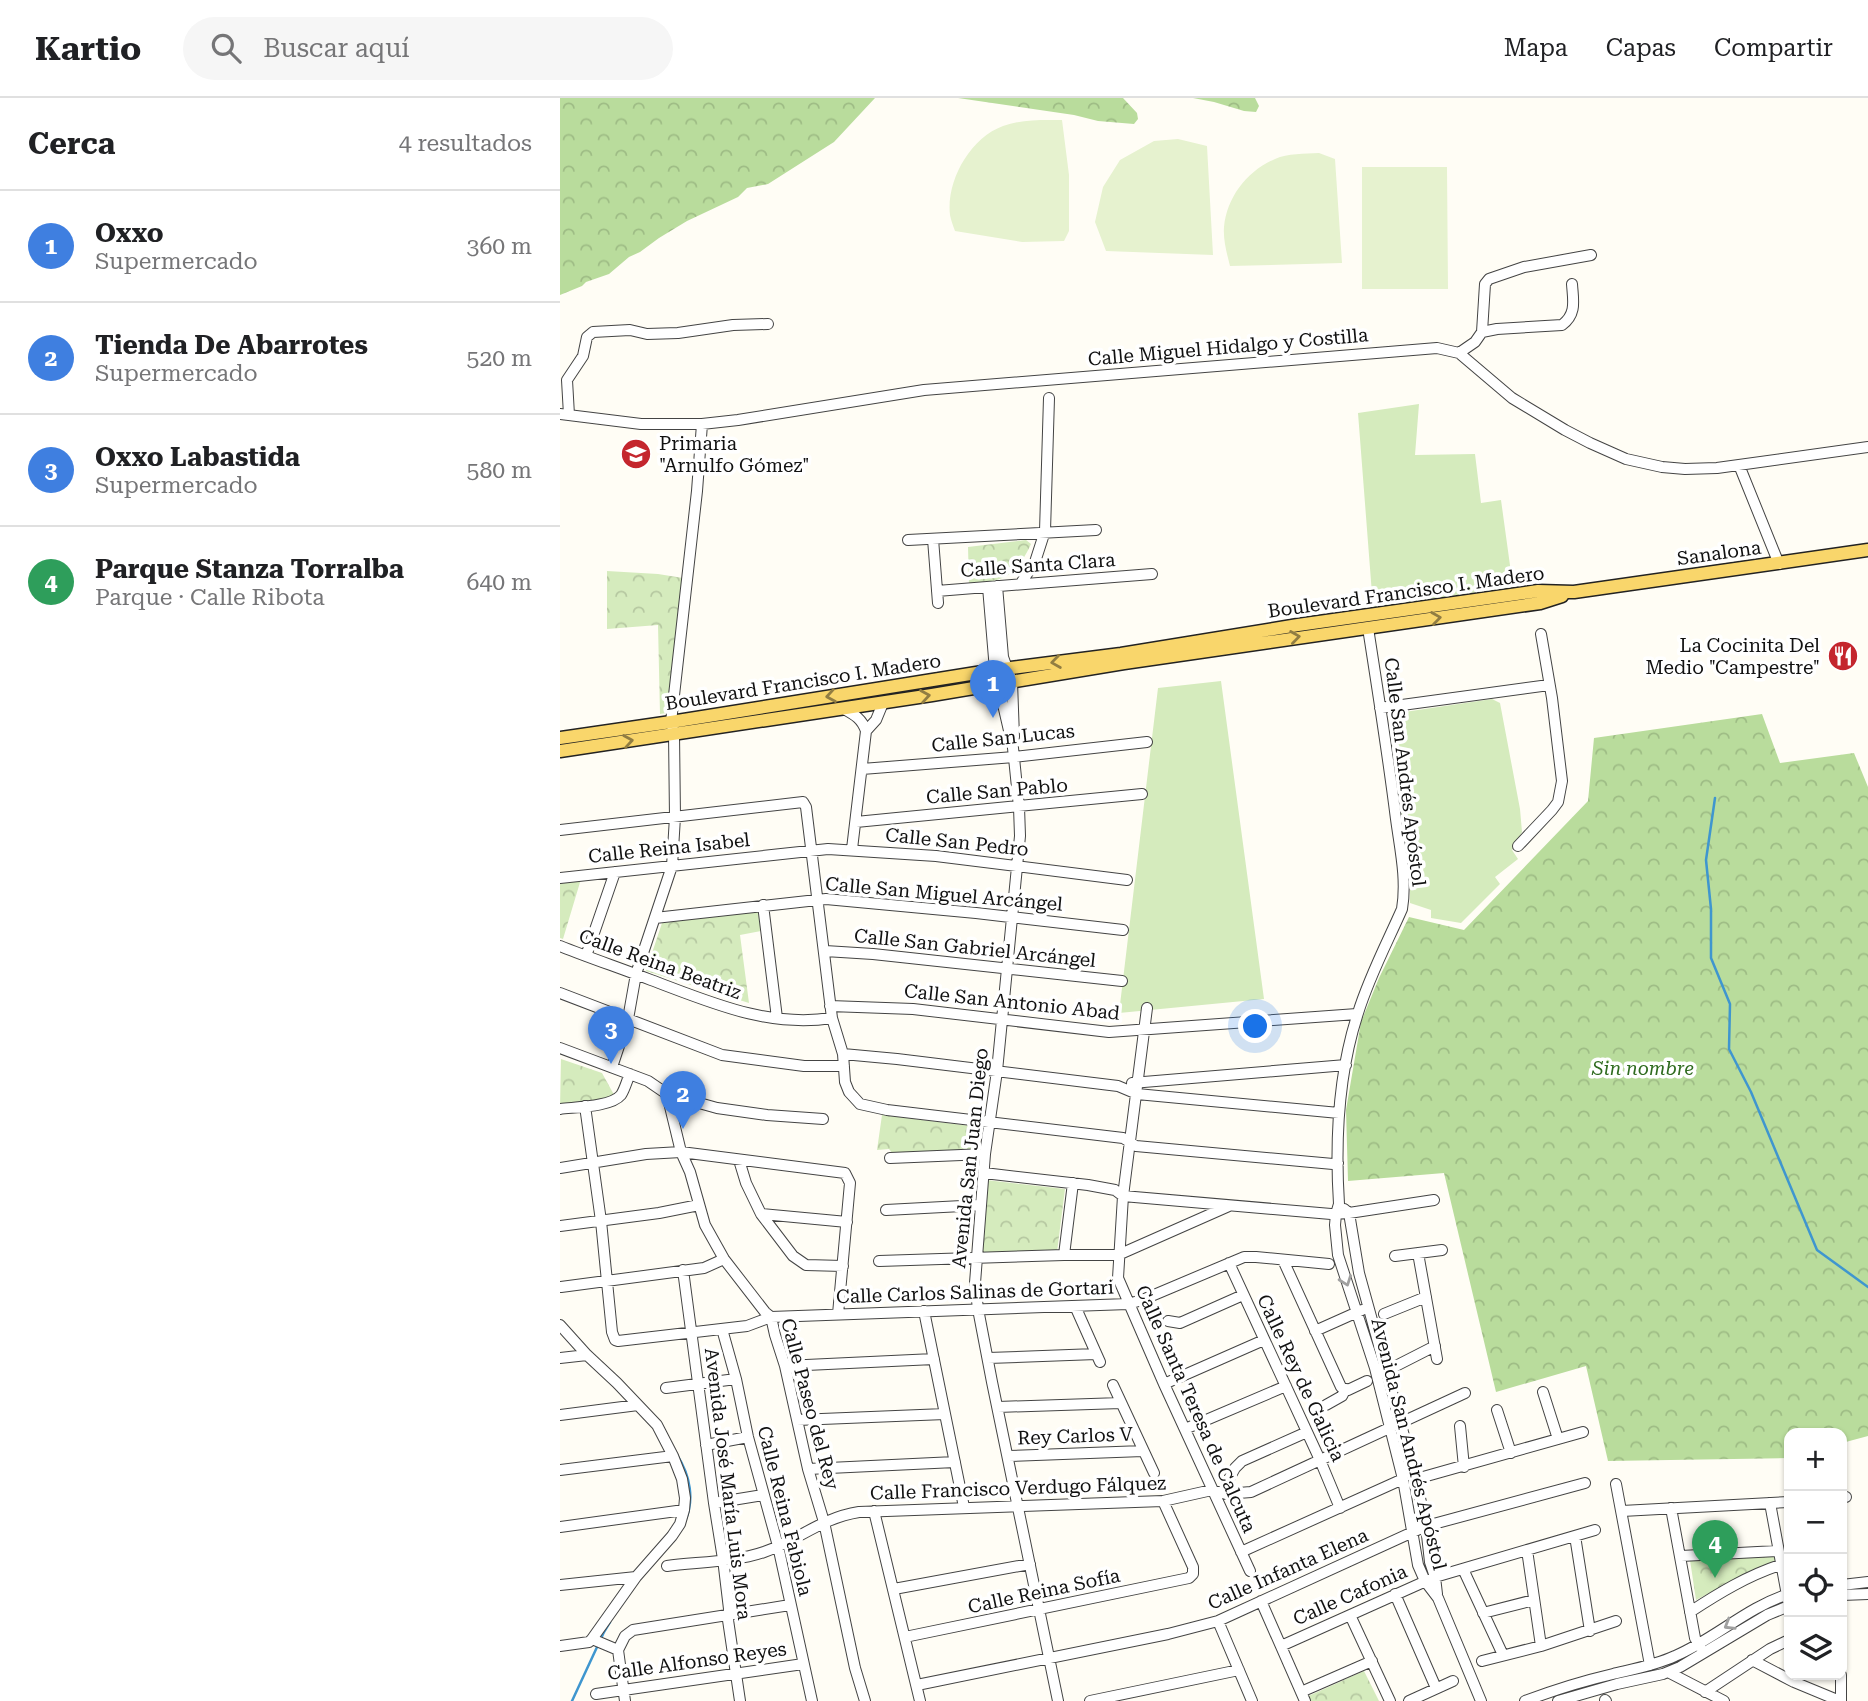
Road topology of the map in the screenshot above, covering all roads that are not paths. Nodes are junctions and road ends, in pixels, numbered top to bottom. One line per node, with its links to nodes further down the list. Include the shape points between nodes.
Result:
1 (1591, 255): 4 (street, via 1524,267 1489,279)
2 (1572, 284): 4 (street, via 1573,311 1562,325)
3 (768, 324): 9 (street, via 678,333 593,332 568,380)
4 (1482, 332): 5 (street)
5 (1475, 342): 6 (street); 7 (street)
6 (1459, 353): 7 (street, Calle Miguel Hidalgo y Costilla); 10 (street, Calle Miguel Hidalgo y Costilla, via 1437,348 924,390)
7 (1473, 363): 12 (street, Calle Miguel Hidalgo y Costilla, via 1536,414 1626,459 1685,469)
8 (1049, 397): 14 (street)
9 (564, 414): 10 (street, Calle Miguel Hidalgo y Costilla, via 640,424)
10 (702, 424): 34 (street)
11 (1868, 447): 12 (street, Calle Miguel Hidalgo y Costilla)
12 (1739, 466): 18 (street)
13 (1096, 530): 14 (street)
14 (1045, 531): 15 (street); 20 (street)
15 (933, 539): 16 (street); 22 (street, Calle Santa Clara)
16 (908, 540)
17 (1868, 550): 18 (main road, Sanalona)
18 (1779, 564): 23 (main road, Sanalona)
19 (1152, 575): 20 (street, Calle Santa Clara)
20 (1021, 583): 21 (street, Calle Santa Clara)
21 (993, 587): 22 (street, Calle Santa Clara); 28 (street, Avenida San Juan Diego)
22 (937, 591): 24 (street)
23 (1574, 592): 25 (main road, Boulevard Francisco I. Madero, via 1538,591)
24 (938, 603)
25 (1466, 608): 26 (main road, Boulevard Francisco I. Madero, one-way to 25); 28 (main road, Boulevard Francisco I. Madero, one-way to 28, via 1298,625)
26 (1368, 628): 29 (main road, Boulevard Francisco I. Madero, one-way to 26); 32 (street, Calle San Andrés Apóstol)
27 (1541, 634): 30 (street)
28 (1001, 669): 29 (street, Avenida San Juan Diego); 34 (main road, Boulevard Francisco I. Madero, one-way to 34)
29 (1006, 683): 31 (main road, Boulevard Francisco I. Madero, one-way to 29); 39 (street, Avenida San Juan Diego)
30 (1549, 685): 32 (street); 46 (street, via 1562,781 1558,802)
31 (883, 703): 33 (main road, Boulevard Francisco I. Madero); 35 (street)
32 (1380, 708): 69 (street, Calle San Andrés Apóstol, via 1404,896)
33 (844, 709): 34 (main road, Boulevard Francisco I. Madero); 35 (street, via 857,716)
34 (673, 728): 36 (main road, Boulevard Francisco I. Madero); 38 (main road, Boulevard Francisco I. Madero, one-way to 34); 43 (street)
35 (866, 731): 40 (street)
36 (560, 738)
37 (1147, 742): 39 (street, Calle San Lucas)
38 (560, 751)
39 (1014, 752): 40 (street, Calle San Lucas); 42 (street, Avenida San Juan Diego)
40 (862, 769): 44 (street)
41 (1142, 794): 42 (street, Calle San Pablo)
42 (1019, 807): 44 (street, Calle San Pablo); 51 (street, Avenida San Juan Diego)
43 (675, 817): 45 (street); 48 (street, via 803,802); 50 (street)
44 (856, 822): 47 (street)
45 (560, 830)
46 (1518, 846)
47 (852, 849): 48 (street, Calle San Pedro); 51 (street, Calle San Pedro)
48 (812, 850): 49 (street, Calle San Pedro); 55 (street)
49 (783, 853): 50 (street, Calle Reina Isabel)
50 (672, 866): 52 (street, Calle Reina Isabel); 58 (street)
51 (1017, 866): 54 (street, Calle San Pedro); 57 (street, Avenida San Juan Diego)
52 (615, 872): 53 (street, Calle Reina Isabel); 62 (street)
53 (560, 878)
54 (1127, 880)
55 (818, 899): 56 (street, Calle San Miguel Arcángel); 57 (street, Calle San Miguel Arcángel); 61 (street)
56 (763, 905): 58 (street, Calle San Miguel Arcángel); 70 (street)
57 (1013, 917): 59 (street, Calle San Miguel Arcángel); 63 (street, Avenida San Juan Diego)
58 (655, 918): 64 (street)
59 (1123, 930)
60 (560, 946): 62 (street, Calle Reina Beatriz)
61 (825, 951): 63 (street, Calle San Gabriel Arcángel); 67 (street)
62 (586, 956): 64 (street, Calle Reina Beatriz)
63 (1007, 968): 65 (street, Calle San Gabriel Arcángel); 72 (street, Avenida San Juan Diego)
64 (636, 974): 70 (street, Calle Reina Beatriz, via 728,1009); 73 (street)
65 (1122, 981)
66 (560, 993): 73 (street)
67 (830, 1006): 71 (street); 72 (street, Calle San Antonio Abad)
68 (1147, 1008): 74 (street, Calle Santa Teresa de Calcuta)
69 (1357, 1014): 74 (street, Calle San Antonio Abad); 77 (street, Calle San Andrés Apóstol)
70 (777, 1018): 71 (street, Calle Reina Beatriz)
71 (832, 1018): 76 (street)
72 (1003, 1019): 74 (street, Calle San Antonio Abad, via 1109,1032); 79 (street, Avenida San Juan Diego)
73 (628, 1020): 76 (street, via 734,1058 804,1066); 78 (street)
74 (1145, 1031): 81 (street, Calle Santa Teresa de Calcuta)
75 (560, 1049): 78 (street)
76 (843, 1060): 79 (street); 89 (street, via 845,1082 860,1104)
77 (1346, 1065): 81 (street); 87 (street, Calle San Andrés Apóstol)
78 (612, 1067): 80 (street)
79 (997, 1071): 82 (street); 89 (street, Avenida San Juan Diego)
80 (630, 1074): 83 (street); 85 (street, via 620,1097)
81 (1138, 1082): 82 (street); 84 (street, Calle Santa Teresa de Calcuta)
82 (1118, 1086): 84 (street)
83 (667, 1094): 88 (street, via 717,1108); 91 (street, Calle Paseo del Rey)
84 (1137, 1094): 87 (street); 90 (street, Calle Santa Teresa de Calcuta)
85 (585, 1106): 86 (street); 95 (street)
86 (560, 1109)
87 (1339, 1113): 96 (street, Calle San Andrés Apóstol)
88 (823, 1119)
89 (990, 1122): 90 (street); 92 (street, Avenida San Juan Diego)
90 (1130, 1142): 96 (street); 100 (street, Calle Santa Teresa de Calcuta)
91 (681, 1152): 94 (street); 95 (street); 102 (street, Calle Paseo del Rey)
92 (985, 1154): 93 (street); 98 (street, Avenida San Juan Diego)
93 (890, 1157)
94 (739, 1160): 108 (street); 110 (street, via 845,1173 850,1183)
95 (592, 1163): 97 (street); 109 (street)
96 (1338, 1163): 105 (street, Calle San Andrés Apóstol)
97 (560, 1168)
98 (984, 1172): 99 (street); 103 (street, Avenida San Juan Diego)
99 (1073, 1183): 100 (street, via 1115,1190); 114 (street)
100 (1123, 1196): 104 (street); 115 (street, Calle Santa Teresa de Calcuta)
101 (1434, 1200): 107 (street)
102 (699, 1205): 109 (street); 118 (street, Calle Paseo del Rey)
103 (981, 1205): 106 (street); 117 (street, Avenida San Juan Diego)
104 (1230, 1205): 105 (street); 115 (street)
105 (1337, 1209): 107 (street); 134 (street, Avenida San Andrés Apóstol, one-way to 134, via 1338,1255)
106 (886, 1210)
107 (1349, 1213): 131 (street, Avenida San Andrés Apóstol)
108 (761, 1214): 110 (street); 123 (street, via 802,1263)
109 (601, 1221): 111 (street); 125 (street)
110 (847, 1222): 123 (street)
111 (560, 1226)
112 (1442, 1250): 113 (street)
113 (1418, 1253): 116 (street); 128 (street)
114 (1065, 1255): 115 (street); 117 (street)
115 (1118, 1255): 129 (street, Calle Santa Teresa de Calcuta, via 1118,1278)
116 (1395, 1255)
117 (977, 1258): 120 (street); 132 (street, Avenida San Juan Diego)
118 (724, 1259): 124 (street, via 708,1267); 137 (street, Calle Paseo del Rey)
119 (1283, 1260): 121 (street, Calle Carlos Salinas de Gortari, via 1250,1256); 122 (street, Calle Carlos Salinas de Gortari); 141 (street)
120 (879, 1261)
121 (1229, 1263): 127 (street, Calle Rey de Galicia); 129 (street, Calle Carlos Salinas de Gortari)
122 (1329, 1264)
123 (843, 1266): 135 (street)
124 (683, 1270): 125 (street); 142 (street, Avenida José María Luis Mora)
125 (606, 1280): 126 (street); 142 (street, Calle Carlos Salinas de Gortari, via 615,1340)
126 (561, 1286)
127 (1243, 1295): 138 (street, via 1180,1323); 143 (street, Calle Rey de Galicia)
128 (1426, 1297): 136 (street); 144 (street)
129 (1128, 1304): 130 (street, Calle Carlos Salinas de Gortari); 155 (street, Calle Santa Teresa de Calcuta)
130 (1075, 1306): 132 (street, Calle Carlos Salinas de Gortari); 146 (street, via 1098,1358)
131 (1369, 1307): 134 (street); 151 (street, Avenida San Andrés Apóstol)
132 (978, 1309): 133 (street, Calle Carlos Salinas de Gortari); 146 (street, Avenida San Juan Diego)
133 (924, 1311): 135 (street, Calle Carlos Salinas de Gortari); 148 (street)
134 (1358, 1312): 141 (street); 151 (street, Avenida San Andrés Apóstol)
135 (838, 1314): 137 (street, Calle Carlos Salinas de Gortari)
136 (1384, 1314)
137 (771, 1317): 140 (street, Calle Carlos Salinas de Gortari); 150 (street, Calle Paseo del Rey)
138 (1168, 1321)
139 (560, 1325): 145 (street)
140 (722, 1329): 142 (street, Calle Carlos Salinas de Gortari); 152 (street, Calle Reina Fabiola)
141 (1315, 1331): 159 (street)
142 (691, 1332): 154 (street, Avenida José María Luis Mora)
143 (1264, 1340): 155 (street); 157 (street, Calle Rey de Galicia)
144 (1435, 1346): 149 (street); 151 (street)
145 (587, 1355): 147 (street); 163 (street)
146 (988, 1357): 165 (street, Avenida San Juan Diego)
147 (560, 1358)
148 (934, 1359): 150 (street); 167 (street)
149 (1437, 1359)
150 (785, 1366): 169 (street, Calle Paseo del Rey)
151 (1382, 1373): 170 (street, Avenida San Andrés Apóstol); 172 (street, Avenida San Andrés Apóstol)
152 (736, 1379): 154 (street); 176 (street, Calle Reina Fabiola)
153 (1367, 1381): 159 (street)
154 (699, 1384): 158 (street); 178 (street, Avenida José María Luis Mora)
155 (1164, 1384): 173 (street, Calle Santa Teresa de Calcuta)
156 (1113, 1385): 162 (street)
157 (1286, 1386): 173 (street); 174 (street, Calle Rey de Galicia)
158 (666, 1388)
159 (1345, 1390): 164 (street)
160 (1543, 1392): 177 (street)
161 (1465, 1393): 170 (street, Calle Francisco Verdugo Fálquez)
162 (1121, 1403): 165 (street); 179 (street)
163 (638, 1405): 168 (street); 181 (street, via 657,1425)
164 (1326, 1405)
165 (998, 1407): 182 (street, Avenida San Juan Diego)
166 (1497, 1410): 180 (street)
167 (945, 1414): 169 (street); 184 (street)
168 (560, 1415)
169 (797, 1420): 186 (street, Calle Paseo del Rey)
170 (1401, 1423): 172 (street, Calle Francisco Verdugo Fálquez); 191 (street, Avenida San Andrés Apóstol)
171 (1460, 1426): 185 (street)
172 (1390, 1428): 183 (street, Calle Francisco Verdugo Fálquez); 190 (street, Avenida San Andrés Apóstol)
173 (1185, 1429): 194 (street, Calle Santa Teresa de Calcuta)
174 (1307, 1432): 183 (street, Calle Rey de Galicia); 189 (street, via 1242,1461)
175 (1583, 1432): 177 (street)
176 (748, 1437): 178 (street); 195 (street, Calle Reina Fabiola)
177 (1558, 1439): 180 (street)
178 (706, 1445): 198 (street, Avenida José María Luis Mora)
179 (1143, 1451): 182 (street, Rey Carlos V); 188 (street)
180 (1511, 1453): 185 (street)
181 (673, 1455): 187 (street); 204 (street, via 684,1489)
182 (1008, 1456): 200 (street, Avenida San Juan Diego)
183 (1320, 1460): 194 (street, Calle Francisco Verdugo Fálquez, via 1251,1492); 202 (street, Calle Rey de Galicia)
184 (955, 1462): 186 (street); 201 (street)
185 (1464, 1467): 191 (street)
186 (808, 1469): 207 (street, Calle Paseo del Rey)
187 (560, 1470)
188 (1154, 1473)
189 (1229, 1479)
190 (1403, 1479): 202 (street); 211 (street, Avenida San Andrés Apóstol)
191 (1416, 1479): 208 (street, Avenida San Andrés Apóstol)
192 (1585, 1482): 208 (street, Calle Infanta Elena)
193 (1616, 1484): 206 (street)
194 (1212, 1490): 196 (street, Calle Francisco Verdugo Fálquez); 216 (street, Calle Santa Teresa de Calcuta)
195 (763, 1495): 198 (street); 213 (street, Calle Reina Fabiola)
196 (1163, 1501): 200 (street, Calle Francisco Verdugo Fálquez); 238 (street, Calle Reina Sofía, via 1193,1567 1189,1578)
197 (1784, 1502): 199 (street)
198 (714, 1503): 218 (street, Avenida José María Luis Mora)
199 (1770, 1503): 203 (street); 215 (street)
200 (1018, 1506): 201 (street, Calle Francisco Verdugo Fálquez); 219 (street, Avenida San Juan Diego)
201 (964, 1507): 205 (street, Calle Francisco Verdugo Fálquez)
202 (1340, 1508): 216 (street)
203 (1671, 1508): 206 (street); 217 (street)
204 (684, 1510): 209 (street); 224 (street, via 672,1536)
205 (874, 1511): 207 (street, Calle Francisco Verdugo Fálquez, via 848,1513); 230 (street)
206 (1622, 1511): 260 (street)
207 (824, 1522): 213 (street, Calle Francisco Verdugo Fálquez); 276 (street, Calle Paseo del Rey)
208 (1426, 1526): 211 (street, Calle Infanta Elena); 225 (street, Avenida San Andrés Apóstol)
209 (560, 1527)
210 (1595, 1530): 212 (street, Calle Cafonia)
211 (1411, 1533): 225 (street, Avenida San Andrés Apóstol, via 1418,1565); 235 (street, Calle Infanta Elena)
212 (1574, 1536): 214 (street, Calle Cafonia); 245 (street)
213 (778, 1546): 218 (street, Calle Francisco Verdugo Fálquez, via 747,1557); 237 (street, Calle Reina Fabiola)
214 (1527, 1550): 222 (street, Calle Cafonia); 234 (street)
215 (1777, 1551): 217 (street); 220 (street)
216 (1241, 1552): 223 (street, Calle Santa Teresa de Calcuta)
217 (1681, 1556): 239 (street)
218 (723, 1559): 221 (street, Calle Francisco Verdugo Fálquez); 241 (street, Avenida José María Luis Mora)
219 (1030, 1564): 230 (street); 238 (street, Avenida San Juan Diego)
220 (1780, 1565): 226 (street); 239 (street, via 1753,1574)
221 (667, 1566)
222 (1462, 1569): 225 (street, Calle Cafonia); 240 (street)
223 (1250, 1572)
224 (636, 1577): 229 (street); 247 (street)
225 (1430, 1579): 231 (street, Calle Cafonia); 283 (street, Avenida San Andrés Apóstol)
226 (1784, 1582)
227 (1868, 1582): 228 (street)
228 (1847, 1584)
229 (560, 1585)
230 (894, 1589): 246 (street)
231 (1395, 1594): 242 (street, Calle Cafonia); 268 (street)
232 (1868, 1594): 233 (street)
233 (1847, 1595)
234 (1534, 1600): 240 (street); 251 (street)
235 (1261, 1601): 243 (street, Calle Infanta Elena); 250 (street)
236 (1784, 1602): 252 (street)
237 (790, 1605): 241 (street); 259 (street, Calle Reina Fabiola)
238 (1040, 1610): 246 (street, Calle Reina Sofía); 255 (street, Avenida San Juan Diego)
239 (1690, 1612): 252 (street, via 1695,1639)
240 (1483, 1613): 254 (street)
241 (728, 1615): 253 (street, via 633,1630); 263 (street, Avenida José María Luis Mora)
242 (1350, 1615): 250 (street, Calle Cafonia); 257 (street)
243 (1218, 1621): 255 (street, Calle Infanta Elena); 261 (street)
244 (1616, 1621): 245 (street)
245 (1590, 1631): 251 (street)
246 (905, 1637): 267 (street)
247 (592, 1639): 249 (street); 253 (street)
248 (1784, 1642): 256 (street)
249 (560, 1646)
250 (1281, 1646): 272 (street)
251 (1541, 1646): 254 (street)
252 (1702, 1648): 260 (street); 262 (street, via 1687,1663)
253 (618, 1650): 269 (street)
254 (1503, 1655): 258 (street)
255 (1049, 1658): 267 (street, Calle Infanta Elena); 278 (street, Avenida San Juan Diego)
256 (1752, 1660): 270 (street); 287 (street)
257 (1372, 1661): 272 (street); 281 (street)
258 (1482, 1661)
259 (803, 1664): 263 (street, Calle Alfonso Reyes); 275 (street, Calle Reina Fabiola)
260 (1650, 1665): 264 (street)
261 (1239, 1670): 279 (street); 280 (street)
262 (1668, 1672): 264 (street); 270 (street)
263 (736, 1674): 269 (street, Calle Alfonso Reyes); 274 (street, Avenida José María Luis Mora)
264 (1638, 1674): 284 (street, via 1589,1680); 285 (street)
265 (1841, 1680): 287 (street)
266 (1452, 1681): 268 (street)
267 (916, 1685): 277 (street)
268 (1436, 1688): 282 (street)
269 (623, 1689): 271 (street, Calle Alfonso Reyes); 273 (street)
270 (1705, 1692): 286 (street)
271 (596, 1694)
272 (1303, 1697)
273 (625, 1701)
274 (740, 1701)
275 (812, 1701)
276 (865, 1701)
277 (920, 1701)
278 (1058, 1701)
279 (1090, 1701)
280 (1252, 1701)
281 (1390, 1701)
282 (1409, 1701)
283 (1481, 1701)
284 (1525, 1701)
285 (1558, 1701)
286 (1724, 1701)
287 (1840, 1701)

